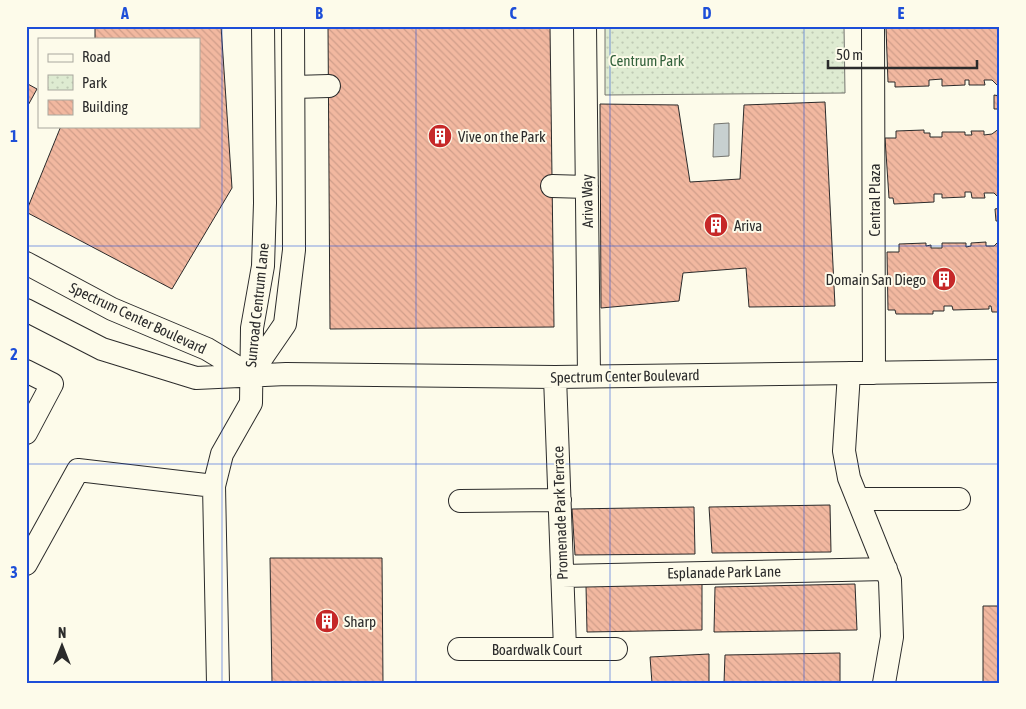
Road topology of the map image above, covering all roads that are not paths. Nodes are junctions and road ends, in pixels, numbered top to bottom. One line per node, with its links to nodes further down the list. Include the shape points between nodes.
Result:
1 (263, 26): 15 (street, Sunroad Centrum Lane, via 266,203 263,266 252,328)
2 (293, 26): 5 (street, Sunroad Centrum Lane)
3 (585, 26): 8 (street, Ariva Way)
4 (873, 26): 14 (street, Central Plaza)
5 (294, 86): 6 (street); 15 (street, Sunroad Centrum Lane, via 294,250 285,324)
6 (328, 86)
7 (552, 186): 8 (street)
8 (587, 187): 17 (street, Ariva Way)
9 (26, 263): 15 (street, Spectrum Center Boulevard, via 112,309 206,349)
10 (26, 310): 15 (street, Spectrum Center Boulevard, via 102,349 196,378)
11 (26, 371): 18 (street, via 52,384)
12 (1000, 372): 14 (street, Spectrum Center Boulevard)
13 (849, 373): 14 (street, Spectrum Center Boulevard); 17 (street, Spectrum Center Boulevard); 20 (street, via 844,451)
14 (874, 373)
15 (250, 374): 16 (street, Spectrum Center Boulevard); 19 (street, via 251,403 222,454)
16 (555, 376): 17 (street, Spectrum Center Boulevard); 22 (street, Promenade Park Terrace)
17 (589, 376)
18 (26, 433)
19 (214, 486): 24 (street, via 78,470); 30 (street)
20 (858, 498): 21 (street); 25 (street)
21 (959, 499)
22 (560, 500): 23 (street); 26 (street, Promenade Park Terrace)
23 (460, 501)
24 (26, 564)
25 (886, 569): 26 (street, Esplanade Park Lane); 31 (street, via 890,580 892,637)
26 (562, 576): 28 (street, Promenade Park Terrace)
27 (459, 649): 28 (street, Boardwalk Court)
28 (565, 649): 29 (street, Boardwalk Court)
29 (616, 649)
30 (218, 683)
31 (884, 683)

